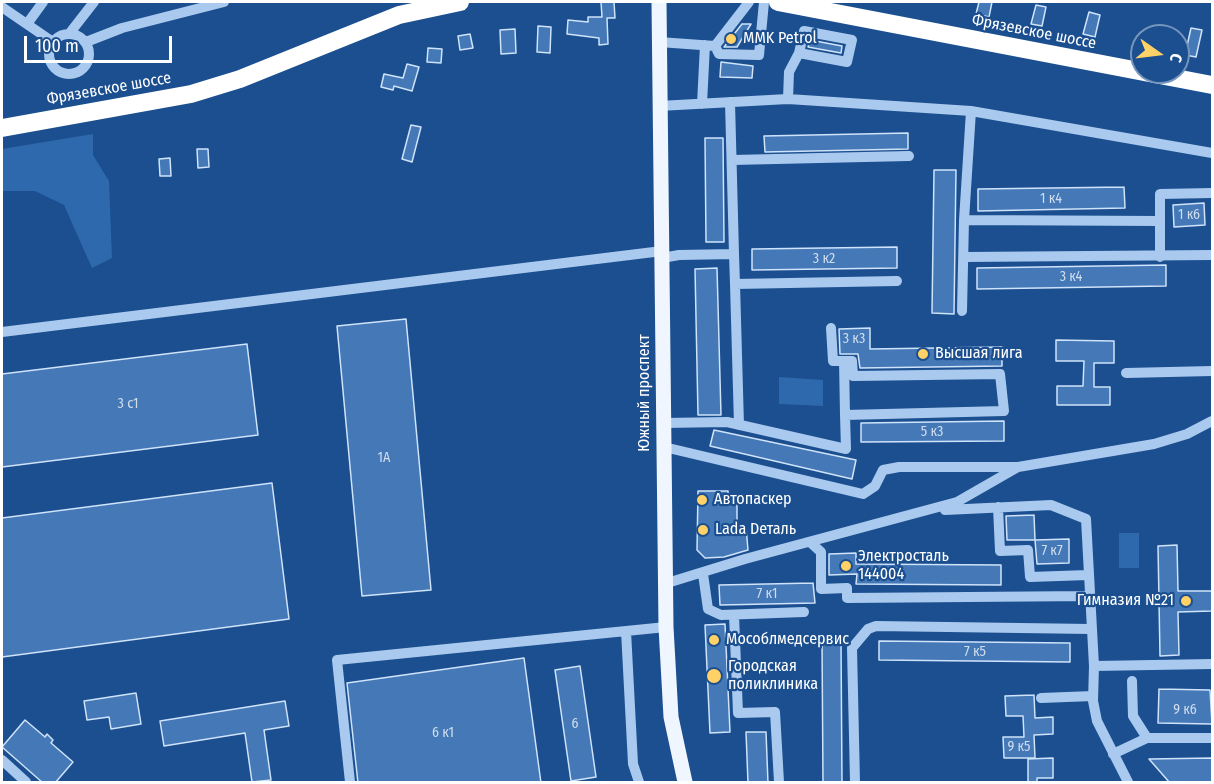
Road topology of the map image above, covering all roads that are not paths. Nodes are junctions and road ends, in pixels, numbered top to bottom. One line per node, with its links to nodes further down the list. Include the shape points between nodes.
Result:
1 (43, 2): 10 (street)
2 (94, 2): 11 (street)
3 (224, 2): 13 (street, via 122,28)
4 (460, 2): 23 (highway, Фрязевское шоссе, via 390,18 240,79 191,94)
5 (659, 2): 14 (main road, Южный проспект)
6 (749, 2): 15 (street)
7 (764, 2): 15 (street, via 759,55 719,54)
8 (778, 2): 17 (highway, Фрязевское шоссе)
9 (2, 8): 10 (street)
10 (27, 24): 12 (street)
11 (69, 34): 12 (street); 13 (street)
12 (53, 42): 13 (street, via 49,55 53,67 72,74 87,62)
13 (86, 42)
14 (659, 42): 15 (street); 21 (main road, Южный проспект)
15 (710, 46): 20 (street)
16 (799, 53): 16 (street, via 804,31 852,40 847,62); 18 (street, via 789,72)
17 (1212, 85)
18 (788, 99): 19 (street); 22 (street)
19 (730, 102): 20 (street); 26 (street)
20 (702, 104): 21 (street)
21 (659, 106): 31 (main road, Южный проспект)
22 (971, 111): 24 (street); 28 (street)
23 (2, 128)
24 (1212, 153)
25 (909, 156): 26 (street)
26 (732, 160): 30 (street)
27 (1212, 193): 29 (street, via 1160,194)
28 (964, 220): 29 (street); 33 (street)
29 (1159, 221): 34 (street)
30 (734, 254): 31 (street); 36 (street)
31 (662, 255): 39 (street); 45 (main road, Южный проспект)
32 (1212, 255): 34 (street)
33 (965, 257): 34 (street); 37 (street)
34 (1160, 257)
35 (897, 281): 36 (street)
36 (735, 284): 46 (street)
37 (962, 311)
38 (831, 328): 40 (street, via 833,361)
39 (2, 332)
40 (844, 361): 43 (street); 43 (street, via 852,361 853,376 1000,374 1004,411)
41 (1212, 371): 42 (street)
42 (1126, 373)
43 (845, 415): 46 (street, via 846,449)
44 (1212, 421): 48 (street, via 1154,444)
45 (664, 423): 46 (street); 47 (main road, Южный проспект)
46 (739, 425)
47 (664, 447): 48 (street, via 863,494 875,486 883,470 899,467); 54 (main road, Южный проспект)
48 (1018, 467): 50 (street, via 970,496)
49 (998, 507): 50 (street); 53 (street, via 1051,505 1086,519); 53 (street, via 1000,551 1028,550 1030,577)
50 (928, 510): 51 (street)
51 (810, 542): 52 (street); 55 (street, via 821,552 821,589 847,588 847,598)
52 (703, 574): 54 (street); 57 (street, via 708,609)
53 (1088, 575): 55 (street)
54 (664, 584): 58 (main road, Южный проспект)
55 (1090, 596): 59 (street)
56 (804, 612): 57 (street)
57 (734, 615): 74 (street, via 738,713 775,712)
58 (666, 627): 60 (street); 73 (main road, Южный проспект, via 671,717)
59 (1092, 629): 62 (street); 75 (street, via 868,629 852,648)
60 (626, 631): 71 (street, via 337,660); 72 (street, via 633,764)
61 (1212, 664): 62 (street)
62 (1094, 666): 64 (street)
63 (1132, 681): 66 (street, via 1133,716)
64 (1093, 696): 65 (street); 68 (street, via 1097,721)
65 (1041, 698)
66 (1147, 738): 67 (street); 68 (street)
67 (1212, 738)
68 (1113, 753): 76 (street)
69 (2, 760): 70 (street)
70 (26, 783)
71 (350, 783)
72 (639, 783)
73 (685, 783)
74 (779, 783)
75 (855, 783)
76 (1128, 783)

